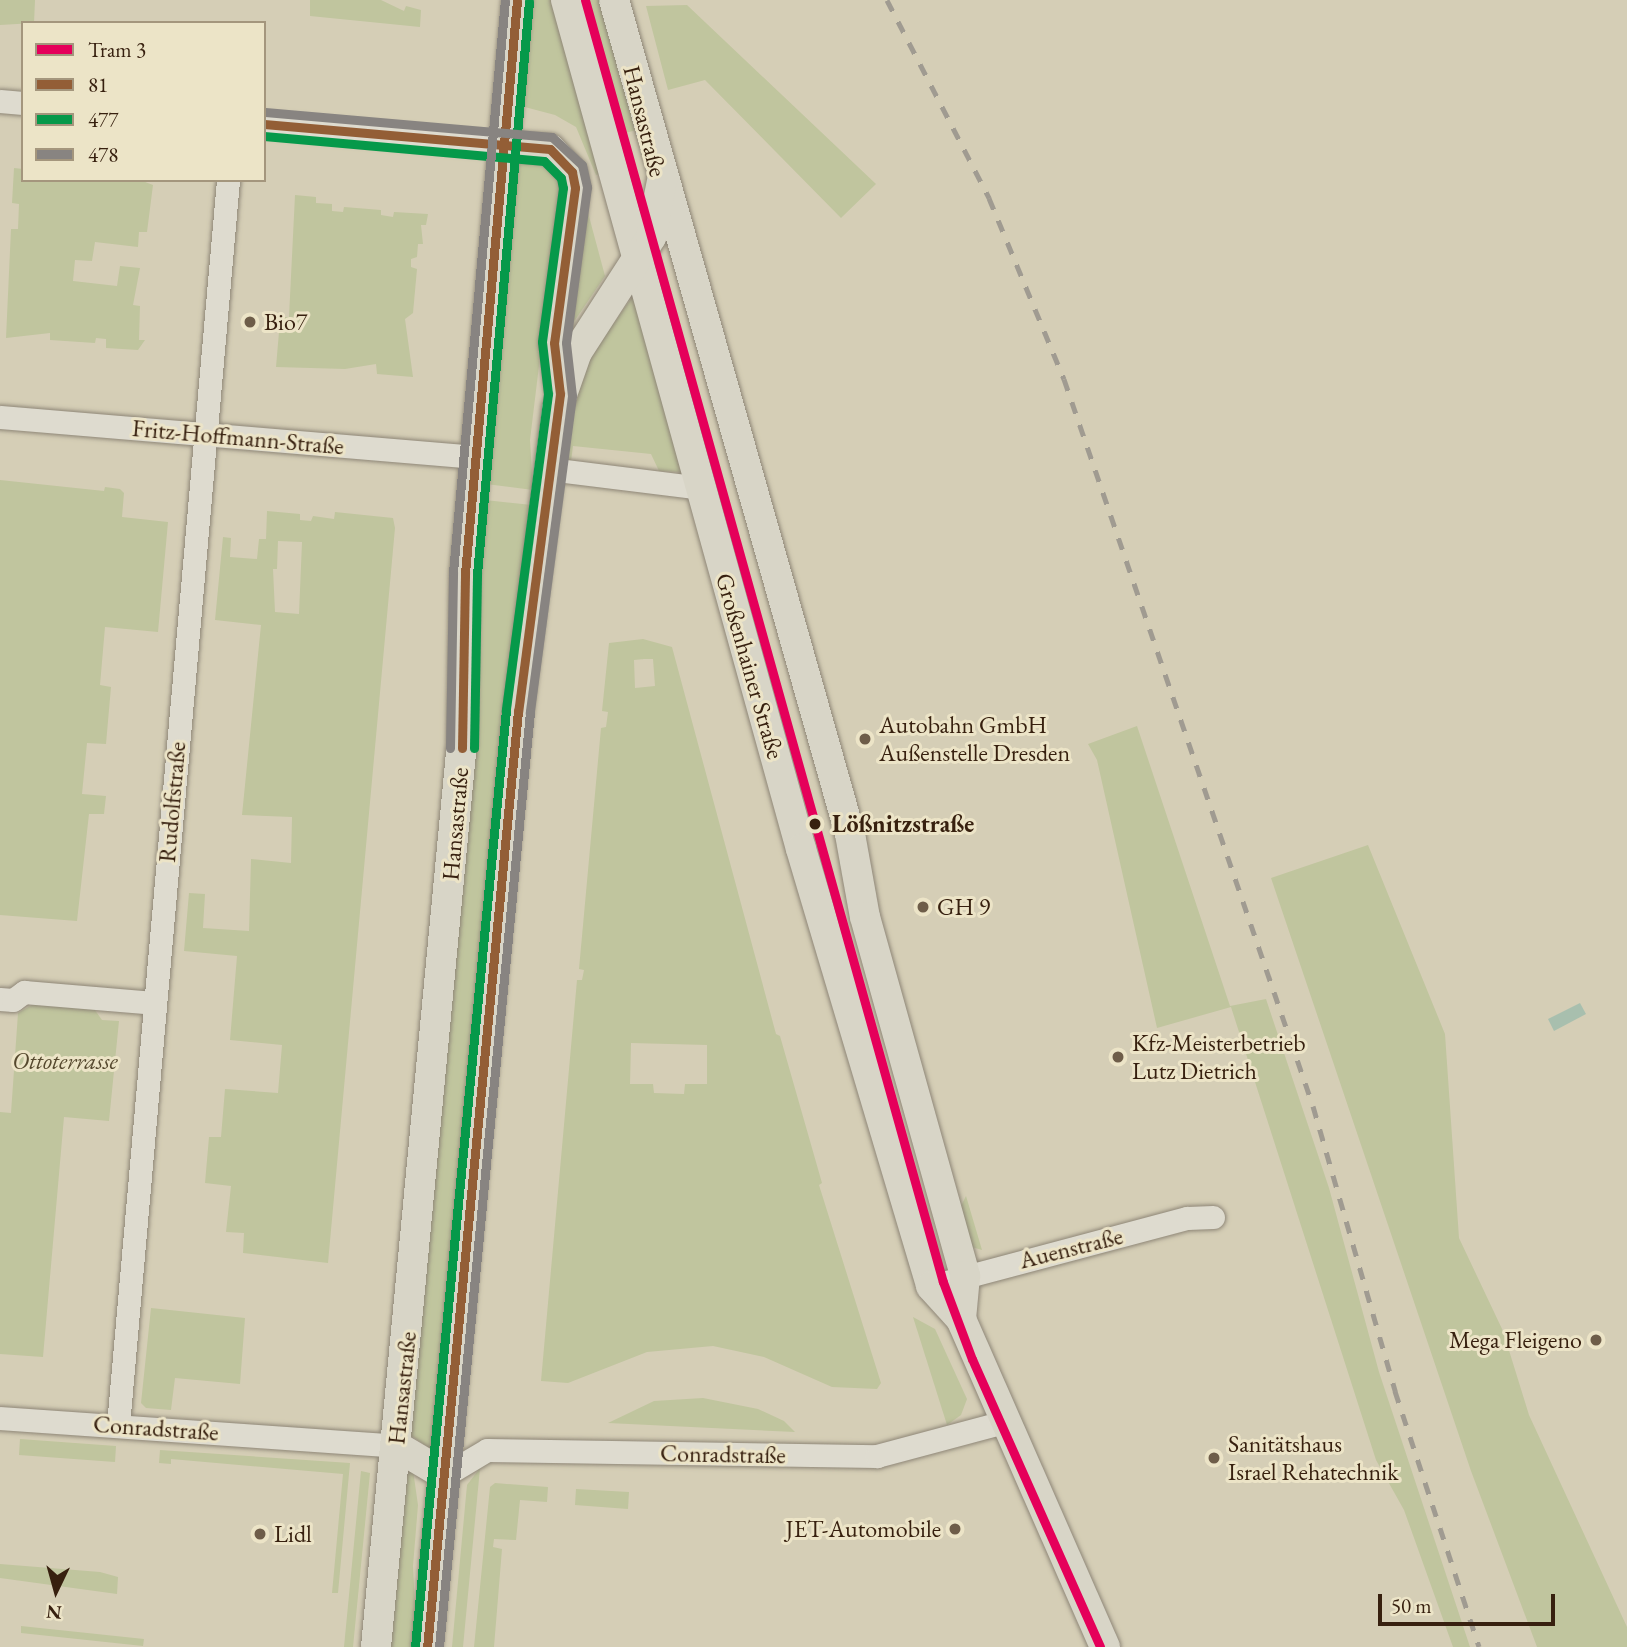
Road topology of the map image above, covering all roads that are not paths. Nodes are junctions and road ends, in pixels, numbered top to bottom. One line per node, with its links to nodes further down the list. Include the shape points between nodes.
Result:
1 (517, 0): 7 (main road, Hansastraße)
2 (566, 0): 10 (main road, Großenhainer Straße)
3 (614, 0): 8 (main road, Hansastraße)
4 (0, 101): 5 (street)
5 (21, 103)
6 (266, 124): 7 (street)
7 (504, 146): 11 (main road, via 550,149 572,172 574,199 554,343); 14 (main road, Hansastraße)
8 (663, 176): 10 (main road, Hansastraße, via 657,222); 20 (main road, Großenhainer Straße, via 850,834 865,917)
9 (228, 182): 13 (street, Rudolfstraße)
10 (638, 262): 11 (main road, Hansastraße, via 583,342); 16 (main road, Großenhainer Straße)
11 (560, 394): 15 (main road, Hansastraße)
12 (0, 417): 13 (street, Fritz-Hoffmann-Straße)
13 (204, 435): 14 (street, Fritz-Hoffmann-Straße); 18 (street, Rudolfstraße)
14 (464, 457): 26 (main road, Hansastraße, via 462,742)
15 (549, 469): 16 (street); 27 (main road, Hansastraße, via 517,711)
16 (701, 488): 21 (main road, Großenhainer Straße, via 801,849)
17 (0, 999): 18 (street, via 13,1000 24,992)
18 (154, 1003): 25 (street, Rudolfstraße)
19 (1213, 1217): 20 (street, Auenstraße, via 1187,1218)
20 (965, 1276): 21 (street, Auenstraße); 22 (main road, Großenhainer Straße)
21 (931, 1286): 22 (main road, Großenhainer Straße)
22 (961, 1319): 24 (main road, Großenhainer Straße)
23 (0, 1418): 25 (street, Conradstraße)
24 (1004, 1422): 27 (street, Conradstraße, via 877,1457 487,1450); 30 (main road, Großenhainer Straße)
25 (118, 1425): 26 (street, Conradstraße)
26 (396, 1446): 27 (main road); 28 (main road, Hansastraße)
27 (445, 1475): 29 (main road, Hansastraße)
28 (376, 1647)
29 (427, 1647)
30 (1104, 1647)

